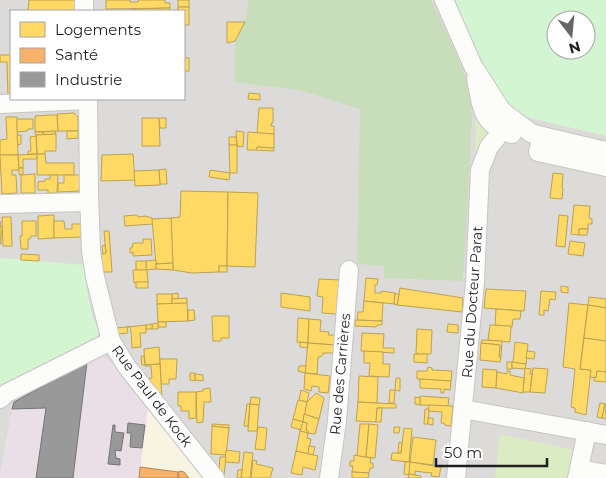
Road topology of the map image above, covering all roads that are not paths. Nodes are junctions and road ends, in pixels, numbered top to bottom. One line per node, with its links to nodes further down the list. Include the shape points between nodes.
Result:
1 (444, 0): 2 (street)
2 (473, 66): 6 (street); 7 (street, via 489,122)
3 (70, 100): 5 (street)
4 (88, 100): 11 (street, Rue Paul de Kock)
5 (0, 104)
6 (502, 111): 7 (street); 8 (street)
7 (502, 131): 8 (street); 16 (street, Rue du Docteur Parat, via 489,147 480,170)
8 (536, 135): 9 (street); 10 (street, via 538,152)
9 (606, 151)
10 (606, 167)
11 (89, 202): 12 (street); 14 (street, Rue Paul de Kock, via 91,251)
12 (0, 204)
13 (349, 270): 22 (street, Rue des Carrières, via 337,421)
14 (111, 341): 15 (street); 21 (street, Rue Paul de Kock, via 127,367)
15 (0, 399)
16 (464, 409): 17 (street); 23 (street, Rue du Docteur Parat)
17 (587, 431): 18 (street); 19 (street)
18 (606, 435)
19 (578, 474): 20 (street)
20 (606, 474)
21 (215, 478)
22 (329, 478)
23 (456, 478)

